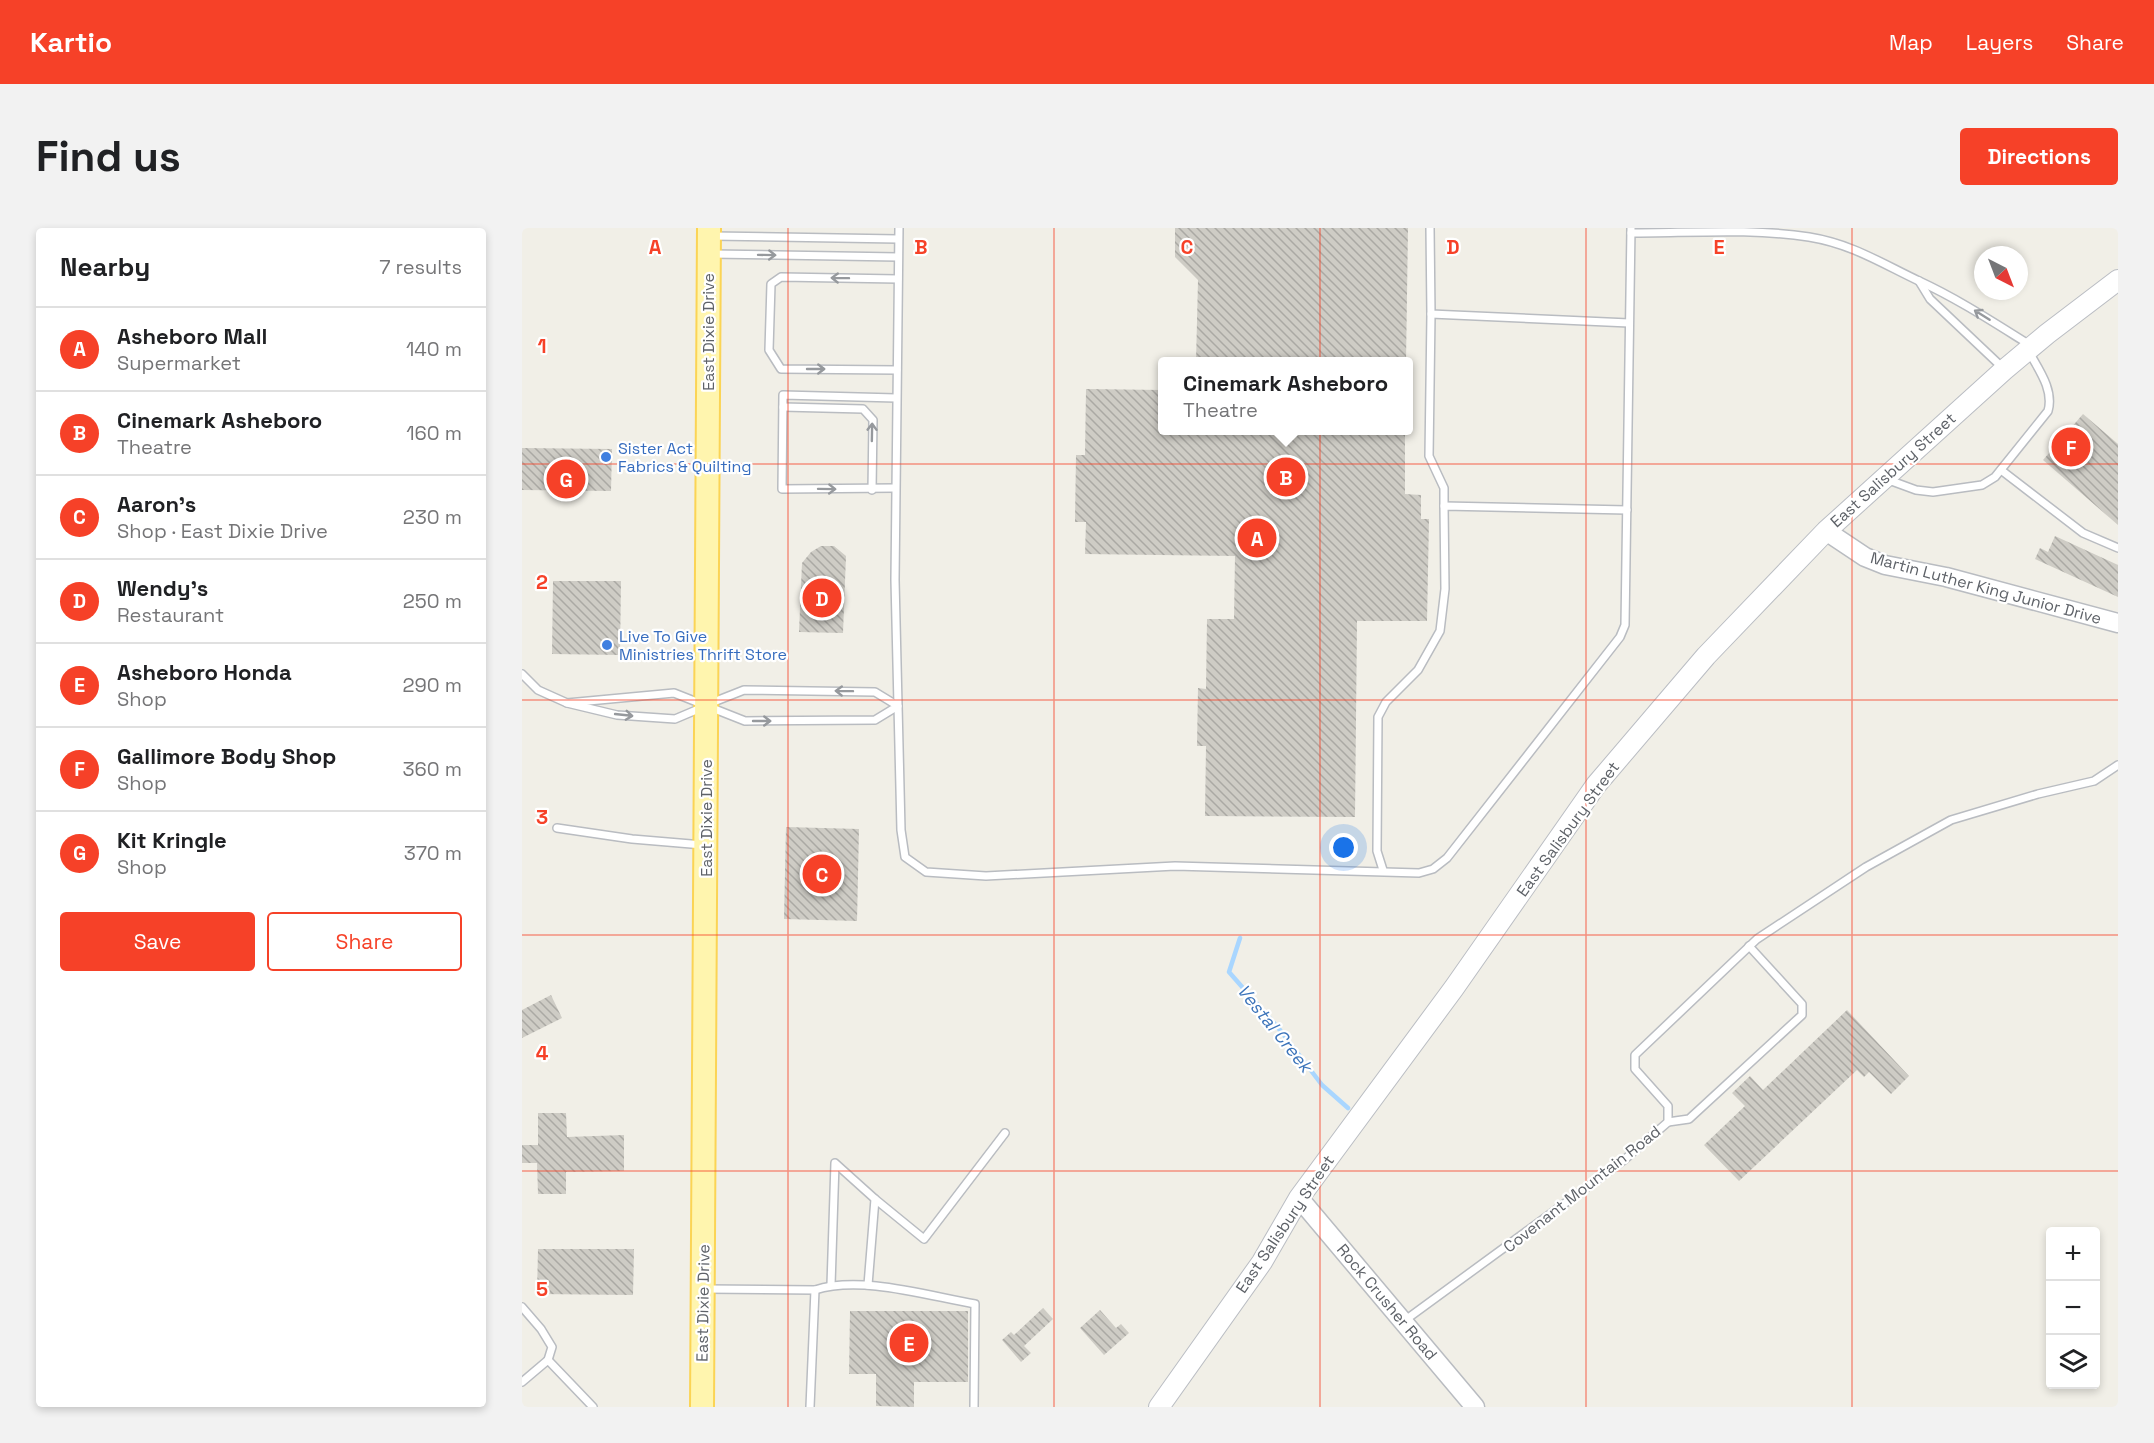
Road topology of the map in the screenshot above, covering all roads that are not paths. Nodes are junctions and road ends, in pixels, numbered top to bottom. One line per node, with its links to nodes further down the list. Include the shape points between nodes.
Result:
1 (899, 228): 5 (lane)
2 (1431, 228): 10 (lane)
3 (1631, 231): 9 (lane, via 1754,232 1808,237 1862,251); 11 (lane)
4 (709, 239): 5 (lane); 6 (lane, one-way to 6); 28 (main road, East Dixie Drive)
5 (898, 239): 6 (lane)
6 (898, 257): 7 (lane)
7 (898, 279): 13 (lane); 13 (lane, one-way to 13, via 781,277 771,284 769,350 781,369)
8 (2118, 280): 12 (main road, East Salisbury Street)
9 (1919, 281): 12 (lane, one-way to 9, via 1936,287); 14 (lane, via 1930,299)
10 (1431, 314): 11 (lane); 21 (lane, via 1429,456 1444,488)
11 (1629, 322): 22 (lane)
12 (2030, 348): 14 (main road, East Salisbury Street); 17 (lane, via 2043,376 2050,402 2048,411)
13 (897, 370): 15 (lane)
14 (2004, 370): 18 (main road, East Salisbury Street)
15 (896, 398): 16 (lane, via 783,395); 19 (lane)
16 (783, 407): 20 (lane, one-way to 16, via 873,420 863,410); 20 (lane, one-way to 20, via 782,489)
17 (2001, 470): 18 (lane, via 1982,485 1933,492); 24 (lane, via 2083,533)
18 (1882, 478): 23 (main road, East Salisbury Street)
19 (895, 488): 20 (lane); 29 (lane)
20 (872, 490)
21 (1444, 506): 22 (lane); 33 (lane, via 1445,589 1440,631 1418,670 1386,702 1378,717 1377,851)
22 (1627, 510): 33 (lane, via 1626,615 1620,637 1447,858 1433,869 1419,873)
23 (1826, 531): 25 (street, Martin Luther King Junior Drive, via 1874,562); 37 (main road, East Salisbury Street, via 1706,656 1596,785 1454,988)
24 (2118, 548)
25 (2118, 623)
26 (522, 674): 27 (lane, via 538,690)
27 (567, 703): 28 (lane, via 674,693); 28 (lane, one-way to 28, via 617,716 675,719)
28 (706, 705): 29 (lane, one-way to 28, via 875,692 744,690); 29 (lane, one-way to 29, via 745,721 875,720); 32 (main road, East Dixie Drive)
29 (898, 706): 33 (lane, via 904,857 926,872 986,876 1175,866)
30 (2118, 765): 34 (lane, Covenant Mountain Road, via 2094,781 1951,820 1866,867)
31 (557, 828): 32 (lane)
32 (705, 845): 41 (main road, East Dixie Drive)
33 (1383, 870)
34 (1749, 946): 35 (lane, Covenant Mountain Road, via 1635,1055 1635,1069 1668,1106); 35 (lane, via 1802,1004 1802,1016 1689,1119)
35 (1668, 1122): 44 (lane, Covenant Mountain Road, via 1624,1160)
36 (1005, 1133): 38 (lane, via 924,1239)
37 (1299, 1198): 44 (street, Rock Crusher Road); 51 (main road, East Salisbury Street, via 1262,1262)
38 (874, 1199): 39 (lane, via 835,1163); 40 (lane)
39 (831, 1285): 40 (lane); 42 (lane)
40 (868, 1285): 50 (lane, via 975,1304)
41 (704, 1289): 42 (lane); 48 (main road, East Dixie Drive)
42 (815, 1290): 49 (lane)
43 (522, 1307): 45 (lane, via 552,1347)
44 (1404, 1321): 52 (street, Rock Crusher Road)
45 (548, 1360): 46 (lane); 47 (lane)
46 (522, 1382)
47 (593, 1407)
48 (702, 1407)
49 (810, 1407)
50 (974, 1407)
51 (1159, 1407)
52 (1476, 1407)

